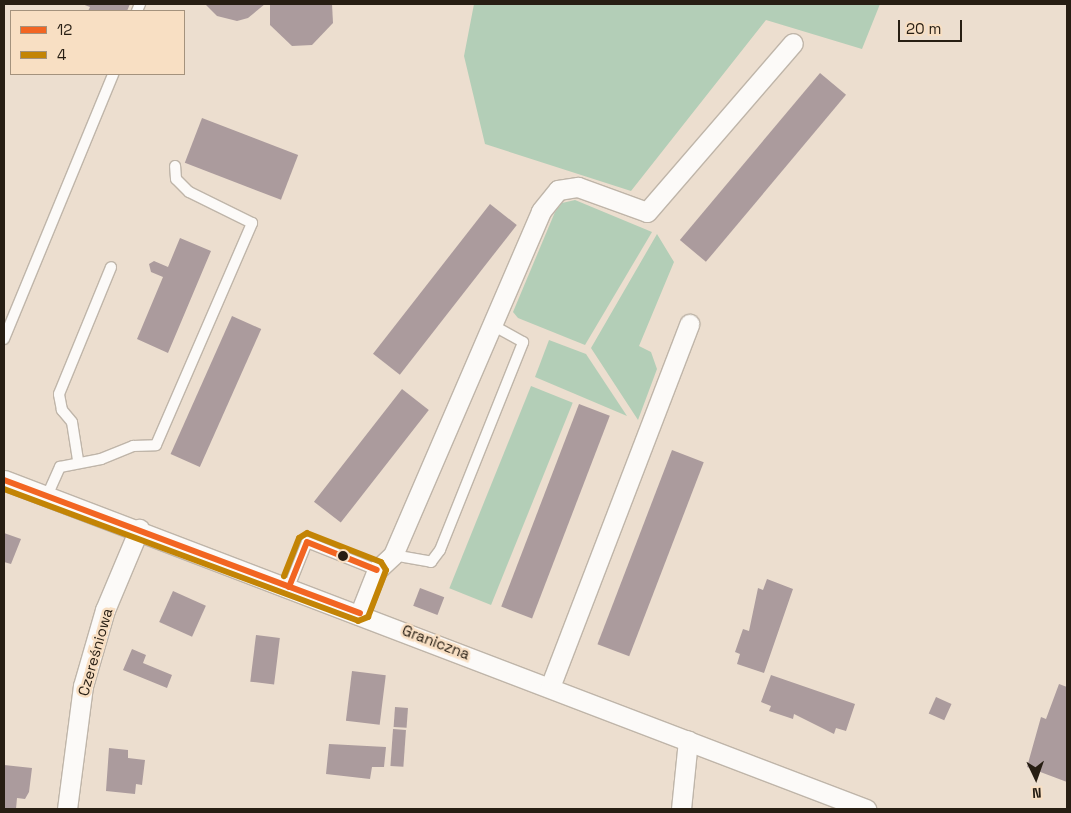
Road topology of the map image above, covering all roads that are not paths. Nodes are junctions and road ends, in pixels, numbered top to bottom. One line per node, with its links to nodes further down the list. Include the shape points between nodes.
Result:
1 (793, 43): 5 (street, via 647,212 578,188 558,190 541,211)
2 (113, 75): 7 (lane)
3 (175, 166): 8 (lane, via 176,179 189,192 252,223 156,445 133,446 101,459)
4 (111, 267): 8 (lane, via 59,394 62,410 72,422)
5 (491, 324): 12 (street); 12 (lane, via 523,342 440,550 431,562)
6 (689, 324): 16 (street)
7 (4, 339)
8 (78, 460): 10 (lane, via 60,467)
9 (4, 480): 10 (street, Graniczna)
10 (47, 496): 11 (street, Graniczna)
11 (140, 529): 14 (street, Graniczna); 18 (street, Czereśniowa, via 105,610 83,686)
12 (393, 555): 13 (street)
13 (378, 570): 14 (lane, via 307,542); 15 (street)
14 (288, 587): 15 (street, Graniczna)
15 (360, 613): 16 (street, Graniczna)
16 (550, 687): 17 (street, Graniczna)
17 (688, 740): 19 (street); 20 (street, Graniczna)
18 (66, 809)
19 (681, 809)
20 (866, 809)

